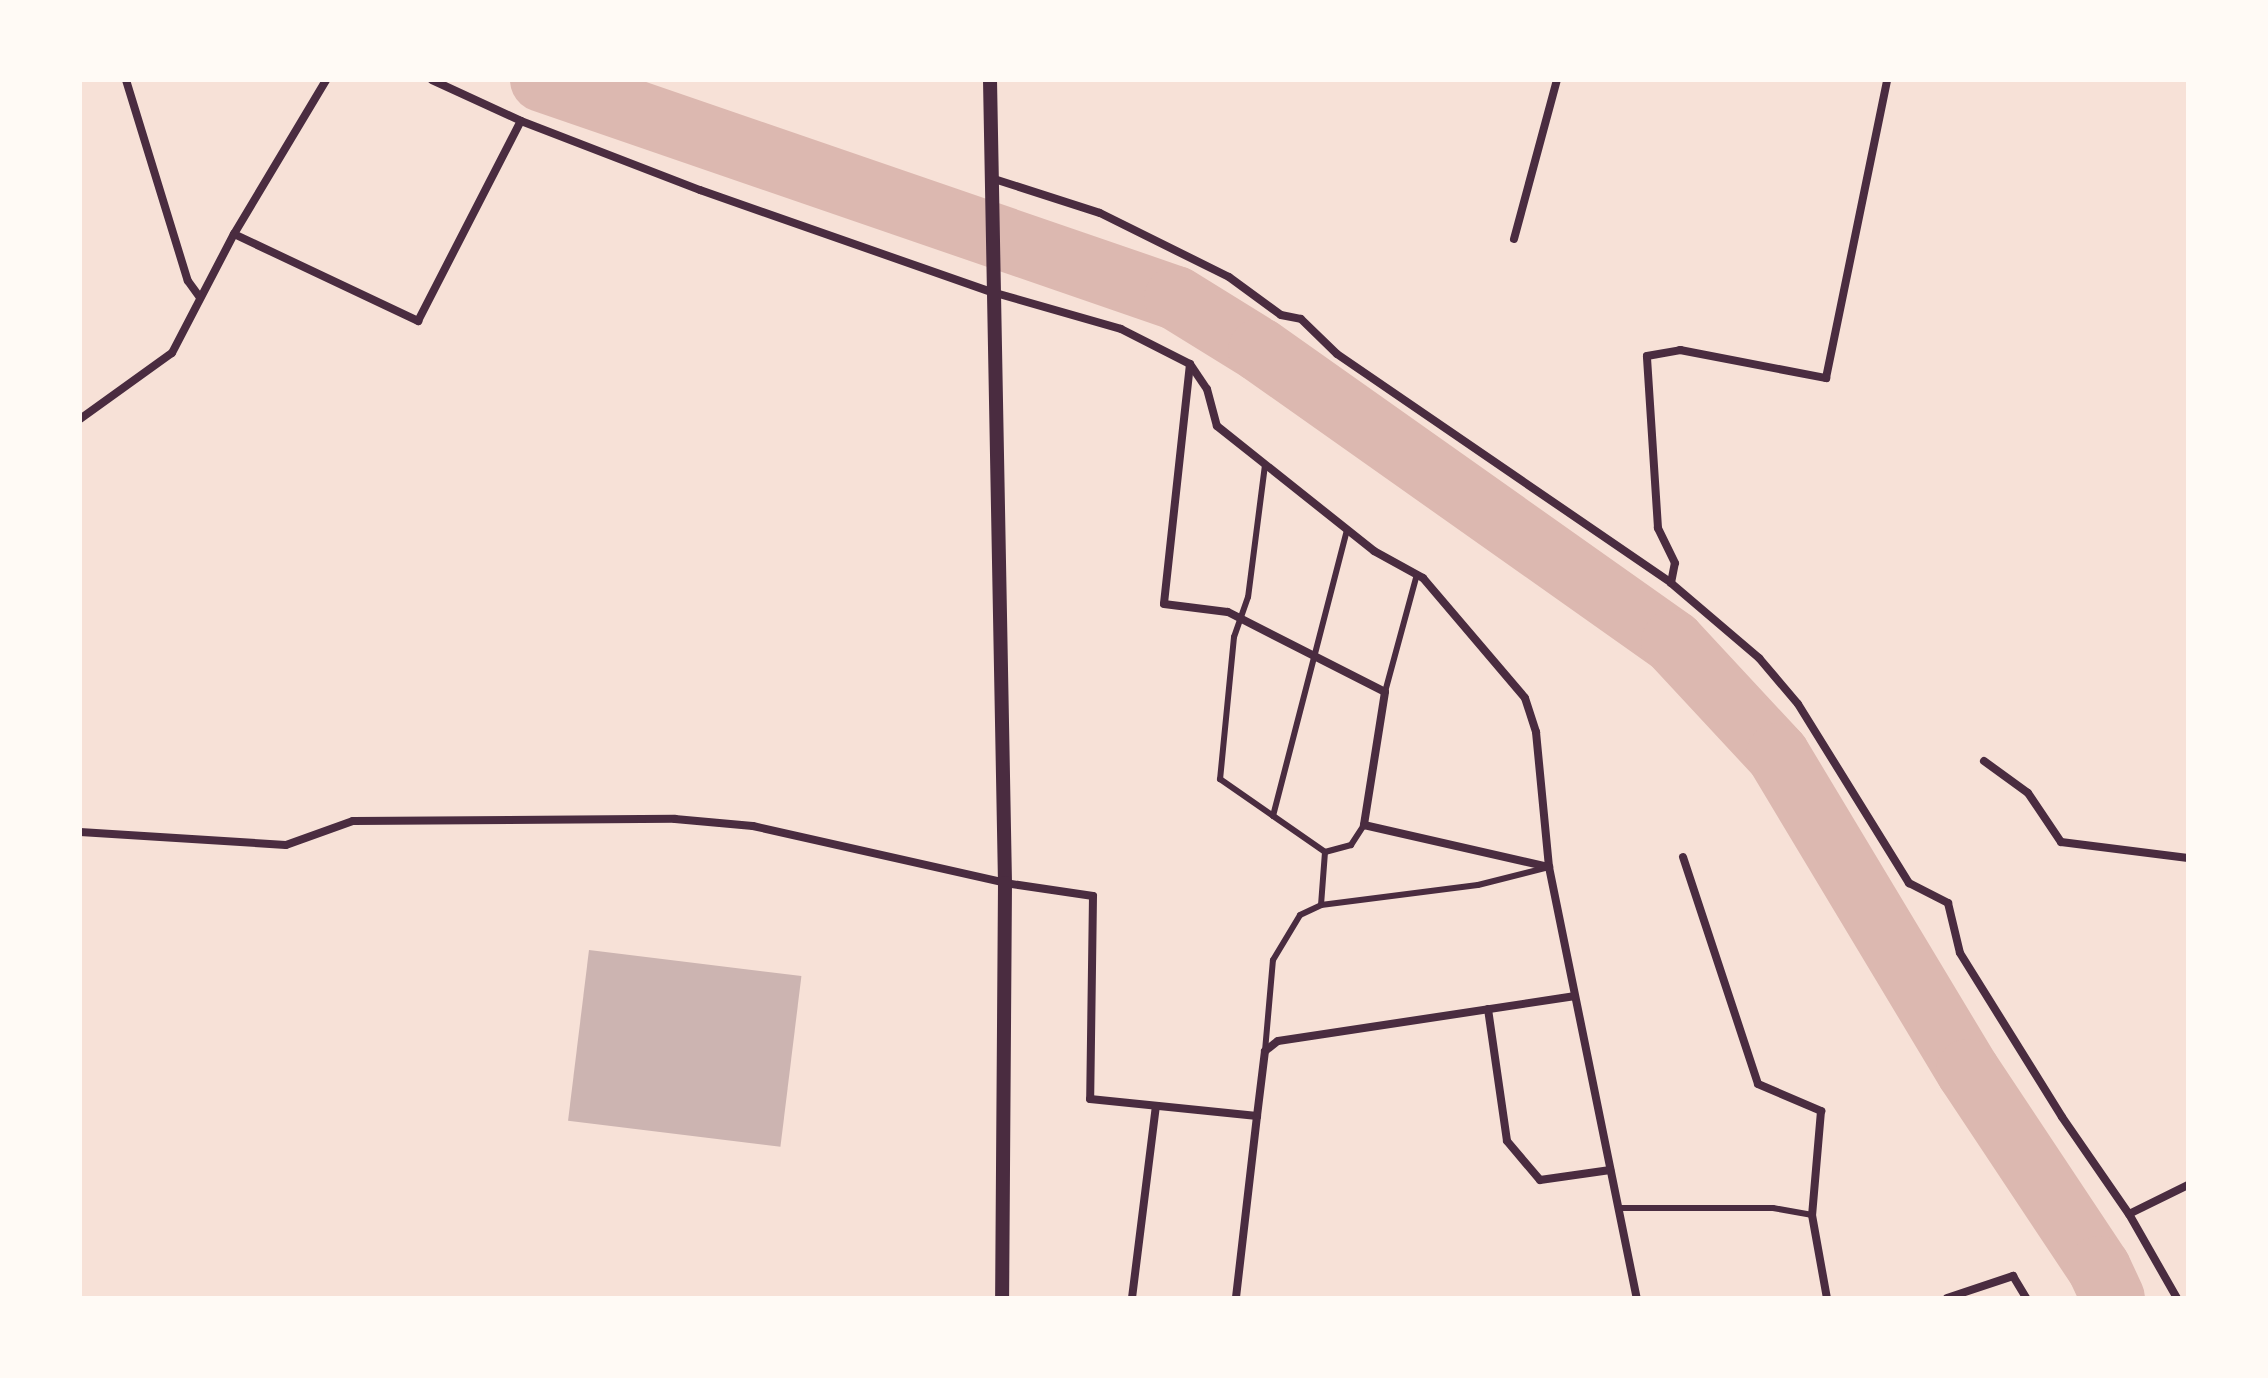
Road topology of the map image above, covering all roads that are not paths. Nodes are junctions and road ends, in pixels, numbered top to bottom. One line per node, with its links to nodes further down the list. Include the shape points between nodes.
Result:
1 (126, 80): 12 (street, via 188,281)
2 (326, 80): 9 (street)
3 (432, 80): 7 (street)
4 (990, 80): 8 (street)
5 (1557, 80): 10 (street)
6 (1887, 80): 18 (street, via 1826,378 1680,350 1647,356 1658,528 1675,563)
7 (521, 121): 9 (street, via 418,321); 11 (street)
8 (991, 184): 11 (street); 18 (street, via 1100,213 1229,277 1281,315 1301,319 1337,354)
9 (234, 234): 12 (street)
10 (1514, 239)
11 (992, 292): 13 (street, via 1121,329); 30 (street)
12 (199, 296): 14 (street, via 172,353)
13 (1190, 364): 15 (street, via 1207,389 1217,426); 19 (street, via 1164,604)
14 (80, 419)
15 (1265, 465): 16 (street); 19 (lane)
16 (1347, 530): 17 (street); 20 (lane)
17 (1417, 574): 21 (lane); 29 (street, via 1525,698 1536,732)
18 (1671, 583): 40 (street, via 1759,658 1798,704 1909,883 1948,903 1960,953)
19 (1241, 618): 20 (street); 23 (lane, via 1220,779)
20 (1314, 656): 21 (street); 23 (lane)
21 (1385, 692): 24 (street)
22 (1984, 761): 28 (street, via 2028,793 2061,842)
23 (1273, 816): 26 (lane)
24 (1364, 825): 26 (lane, via 1351,845); 29 (street)
25 (80, 832): 30 (street, via 286,845 353,821 675,819 753,826)
26 (1325, 852): 31 (lane)
27 (1683, 857): 41 (street, via 1758,1084 1821,1111)
28 (2188, 858)
29 (1549, 867): 31 (lane, via 1478,885); 32 (street)
30 (1005, 883): 35 (street, via 1093,896 1090,1099); 42 (street)
31 (1321, 905): 34 (lane, via 1300,915 1273,960)
32 (1574, 996): 33 (street); 37 (street)
33 (1488, 1009): 34 (street, via 1278,1041); 37 (street, via 1507,1141 1540,1180)
34 (1265, 1051): 36 (street)
35 (1156, 1106): 36 (street); 43 (street)
36 (1257, 1116): 44 (street)
37 (1610, 1170): 39 (street)
38 (2188, 1185): 40 (street)
39 (1618, 1208): 41 (lane, via 1773,1208); 45 (street)
40 (2129, 1214): 49 (street)
41 (1812, 1215): 46 (street)
42 (1003, 1298)
43 (1132, 1298)
44 (1236, 1298)
45 (1637, 1298)
46 (1827, 1298)
47 (1947, 1298): 48 (street, via 2013,1276)
48 (2026, 1298)
49 (2177, 1298)

